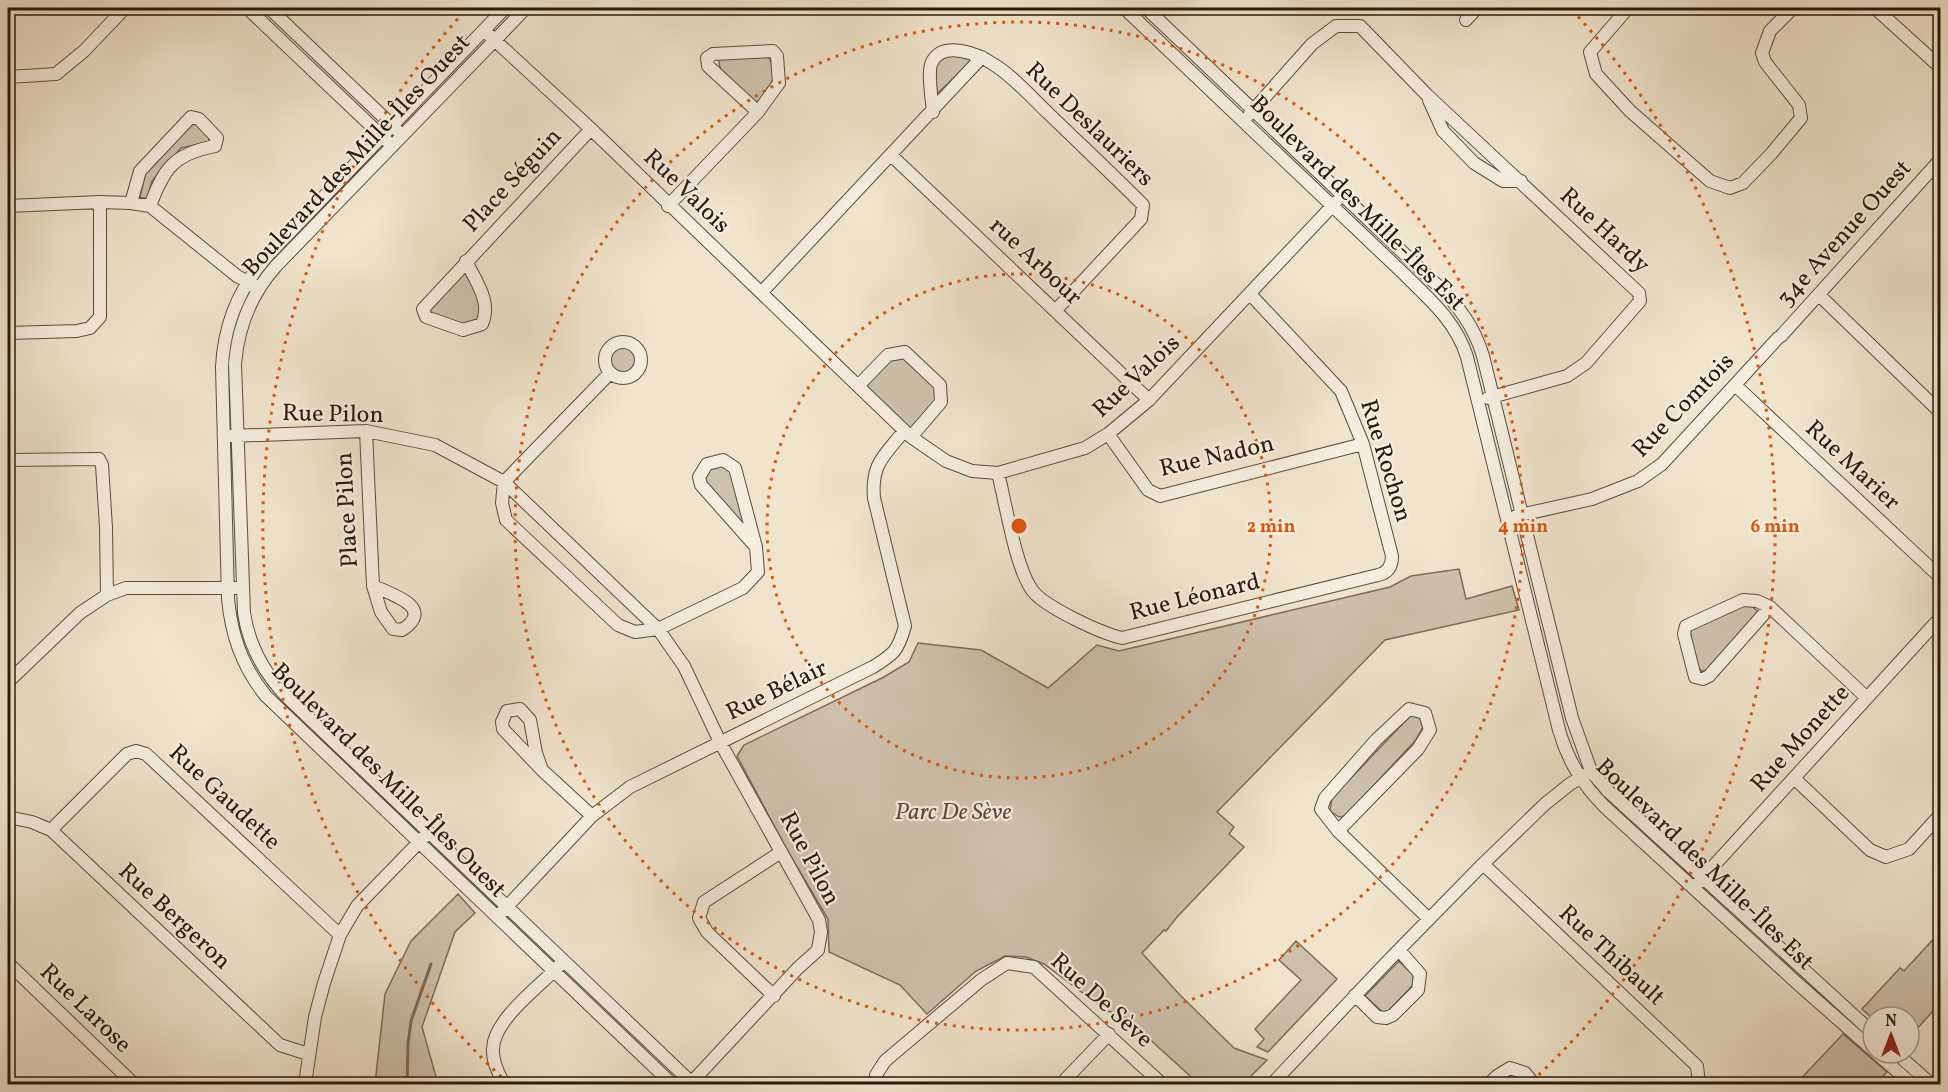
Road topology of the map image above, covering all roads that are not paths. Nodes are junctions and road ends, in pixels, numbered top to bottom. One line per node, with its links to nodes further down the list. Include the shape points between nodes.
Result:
1 (125, 8): 17 (street, via 56,74)
2 (247, 8): 26 (street)
3 (268, 8): 23 (street)
4 (505, 8): 13 (street)
5 (526, 8): 14 (street)
6 (1124, 8): 22 (street, Boulevard des Mille-Îles Est)
7 (1146, 8): 19 (street, Boulevard des Mille-Îles Est)
8 (1477, 8): 12 (street)
9 (1628, 8): 10 (street, via 1590,52 1596,74 1630,111 1710,181 1730,188 1743,183 1801,118 1799,105 1762,53 1770,31)
10 (1793, 8)
11 (1875, 8): 16 (street)
12 (1466, 20)
13 (484, 30): 14 (street, Rue Valois); 23 (street, Boulevard des Mille-Îles Ouest)
14 (494, 41): 24 (street, Rue Valois); 25 (street, Boulevard des Mille-Îles Ouest)
15 (982, 57): 21 (street); 21 (street, Rue Deslauriers, via 962,51 941,52 935,57 930,64); 43 (street, Rue Deslauriers, via 1037,102 1143,205 1141,219)
16 (1941, 67)
17 (8, 77)
18 (1428, 95): 19 (street, Rue Hardy, via 1360,26 1336,26 1312,44); 30 (street, Rue Hardy); 30 (street, Rue Hardy, via 1443,131 1474,164 1503,181)
19 (1254, 110): 22 (street, Rue Hardy); 31 (street, Boulevard des Mille-Îles Est)
20 (758, 112): 20 (street, via 779,83 777,56 773,51 713,54 707,58 708,66); 36 (street)
21 (933, 112): 28 (street)
22 (1243, 121): 37 (street, Boulevard des Mille-Îles Est)
23 (393, 126): 25 (street); 26 (street, Boulevard des Mille-Îles Ouest)
24 (591, 129): 36 (street, Rue Valois); 38 (street, Place Séguin)
25 (403, 135): 27 (street, Boulevard des Mille-Îles Ouest)
26 (382, 137): 27 (street); 39 (street, Boulevard des Mille-Îles Ouest, via 267,256)
27 (392, 146): 39 (street, Boulevard des Mille-Îles Ouest)
28 (891, 155): 40 (street); 43 (street, rue Arbour)
29 (1938, 168): 42 (street, 34e Avenue Ouest)
30 (1521, 182): 49 (street, Rue Hardy, via 1639,293 1640,301 1586,363 1567,376)
31 (1343, 195): 37 (street, Rue Valois); 49 (street, Boulevard des Mille-Îles Est, via 1462,312 1480,347)
32 (100, 202): 33 (street); 34 (street); 44 (street, via 100,317 90,328 77,331)
33 (131, 203): 35 (street); 35 (street, via 140,171 191,117 199,119 217,138 216,146 193,150 179,158 160,180)
34 (8, 206)
35 (150, 206): 39 (street)
36 (668, 206): 40 (street, Rue Valois)
37 (1332, 206): 41 (street, Rue Valois); 51 (street, Boulevard des Mille-Îles Est, via 1450,322 1464,348)
38 (466, 261): 38 (street, Place Séguin, via 423,309 426,317 463,330 482,324 487,313 486,302)
39 (253, 285): 56 (street, Boulevard des Mille-Îles Ouest, via 234,309 223,349); 57 (street, Boulevard des Mille-Îles Ouest, via 237,348)
40 (762, 292): 48 (street, Rue Valois)
41 (1250, 294): 50 (street, Rue Valois); 58 (street, Rue Rochon, via 1341,391)
42 (1819, 295): 45 (street, 34e Avenue Ouest); 52 (street)
43 (1056, 310): 50 (street, rue Arbour)
44 (8, 333)
45 (1780, 337): 47 (street, Rue Comtois)
46 (610, 373): 61 (street)
47 (1735, 385): 62 (street, Rue Comtois, via 1662,464 1638,481 1592,499); 66 (street, Rue Marier)
48 (858, 386): 54 (street, Rue Valois); 54 (street, via 888,355 905,352 940,385 941,402)
49 (1493, 397): 51 (street, Rue Hardy); 62 (street, Boulevard des Mille-Îles Est)
50 (1149, 400): 55 (street, Rue Valois)
51 (1478, 400): 63 (street, Boulevard des Mille-Îles Est)
52 (1941, 412)
53 (366, 431): 57 (street, Rue Pilon); 61 (street, Rue Pilon, via 435,445); 67 (street, Place Pilon)
54 (908, 434): 60 (street, Rue Valois, via 946,461 972,471); 76 (street, Rue Bélair, via 877,464 872,481 905,626 900,645 873,667)
55 (1108, 434): 58 (street, Rue Nadon, via 1148,490 1160,496); 60 (street, Rue Valois, via 1085,448)
56 (224, 436): 57 (street, Rue Pilon); 69 (street, Boulevard des Mille-Îles Ouest)
57 (237, 436): 68 (street, Boulevard des Mille-Îles Ouest)
58 (1363, 444): 65 (street, Rue Rochon, via 1392,556)
59 (8, 460): 70 (street, via 99,459)
60 (998, 473): 65 (street, Rue Léonard, via 1022,571 1033,592 1063,613 1105,634 1122,638 1378,575)
61 (504, 482): 73 (street, Rue Pilon); 73 (street, via 502,503 506,520 618,626 635,632)
62 (1522, 515): 63 (street, Rue Comtois); 78 (street, Boulevard des Mille-Îles Est, via 1575,729)
63 (1507, 519): 79 (street, Boulevard des Mille-Îles Est, via 1559,730)
64 (756, 547): 64 (street, via 735,468 723,460 707,464 699,477 701,485); 73 (street, via 758,572 743,588)
65 (1390, 567)
66 (1941, 577)
67 (373, 586)
68 (242, 588): 69 (street); 86 (street, Boulevard des Mille-Îles Ouest, via 250,640 268,675 286,697)
69 (228, 589): 70 (street, via 126,588); 87 (street, Boulevard des Mille-Îles Ouest, via 236,642 255,682)
70 (107, 595): 74 (street, via 80,613)
71 (1770, 607): 71 (street, via 1743,600 1686,627 1684,634 1695,677 1709,676); 75 (street)
72 (1941, 618): 75 (street, Rue Monette)
73 (658, 629): 76 (street, Rue Pilon, via 684,666)
74 (8, 682)
75 (1867, 698): 80 (street, Rue Monette)
76 (720, 742): 82 (street, Rue Bélair, via 630,787); 88 (street, Rue Pilon)
77 (542, 770): 77 (street, via 530,720 520,709 507,711 503,729); 82 (street)
78 (1591, 771): 79 (street); 90 (street, Boulevard des Mille-Îles Est)
79 (1580, 778): 89 (street, via 1545,804); 91 (street, Boulevard des Mille-Îles Est, via 1605,807)
80 (1794, 778): 81 (street, via 1870,850 1886,857 1909,849); 90 (street, Rue Monette)
81 (1941, 815)
82 (592, 816): 92 (street, Rue Bélair)
83 (8, 817): 84 (street, Rue Bergeron)
84 (51, 830): 95 (street, Rue Gaudette, via 127,754 146,754); 105 (street, Rue Bergeron, via 280,1045)
85 (1338, 831): 85 (street, via 1418,749 1430,730 1425,713 1409,709 1325,798 1321,809); 94 (street)
86 (428, 832): 87 (street); 92 (street, Boulevard des Mille-Îles Ouest)
87 (418, 843): 93 (street, Boulevard des Mille-Îles Ouest); 95 (street, via 357,906)
88 (781, 852): 101 (street, Rue Pilon, via 819,920 821,932 818,950); 101 (street, via 704,902 699,918 707,932)
89 (1483, 864): 94 (street); 119 (street, Rue Thibault, via 1697,1066)
90 (1702, 878): 91 (street, Rue Monette); 102 (street, Boulevard des Mille-Îles Est)
91 (1693, 888): 104 (street, Boulevard des Mille-Îles Est)
92 (507, 907): 93 (street, Rue Bélair); 97 (street, Boulevard des Mille-Îles Ouest)
93 (497, 917): 99 (street, Boulevard des Mille-Îles Ouest)
94 (1429, 920): 96 (street)
95 (340, 935): 105 (street)
96 (1399, 950): 100 (street); 100 (street, via 1420,974 1418,990 1394,1015 1377,1017)
97 (564, 962): 99 (street); 112 (street, Boulevard des Mille-Îles Ouest)
98 (8, 963): 108 (street, Rue Larose)
99 (554, 972): 110 (street, via 506,1019 498,1032 493,1049); 111 (street, Boulevard des Mille-Îles Ouest)
100 (1355, 995): 116 (street)
101 (774, 996): 112 (street, Rue Pilon)
102 (1861, 1022)
103 (1109, 1034): 113 (street, Rue De Sève, via 1034,967 1007,963 981,980 885,1061 876,1075); 114 (street); 115 (street, Rue De Sève)
104 (1861, 1039)
105 (308, 1054): 109 (street)
106 (1890, 1065): 120 (street, Boulevard des Mille-Îles Est)
107 (1910, 1065): 121 (street)
108 (134, 1084)
109 (305, 1084)
110 (504, 1084)
111 (672, 1084)
112 (691, 1084)
113 (877, 1084)
114 (1061, 1084)
115 (1162, 1084)
116 (1272, 1084)
117 (1489, 1084): 118 (street, via 1510,1068 1525,1073)
118 (1534, 1084)
119 (1699, 1084)
120 (1912, 1084)
121 (1931, 1084)

